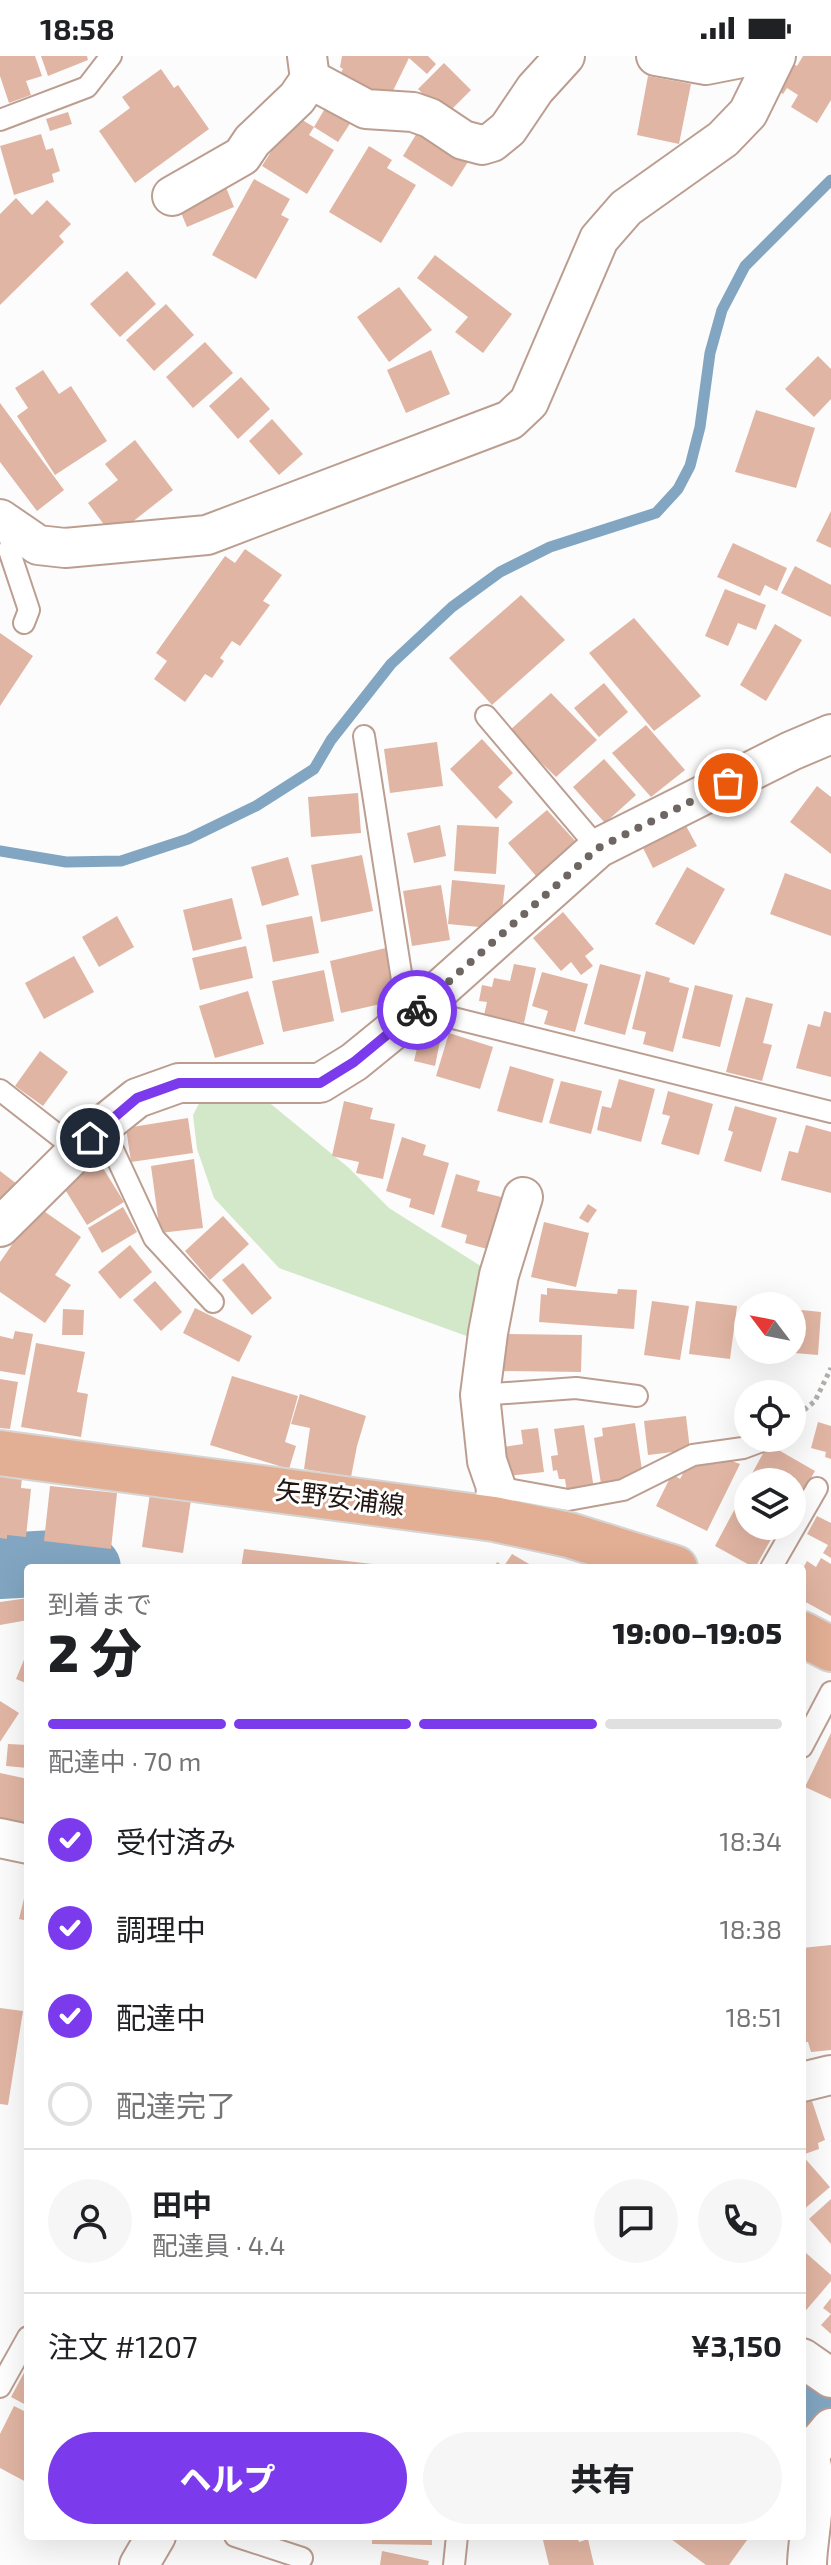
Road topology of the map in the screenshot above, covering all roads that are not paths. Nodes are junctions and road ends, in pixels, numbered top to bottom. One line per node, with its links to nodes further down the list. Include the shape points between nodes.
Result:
1 (111, 56): 7 (lane, via 87,87)
2 (565, 56): 6 (street, via 508,129 482,145 413,112 366,109)
3 (656, 56): 4 (street, via 706,65)
4 (752, 56)
5 (776, 56): 9 (street, via 748,113 723,139 626,208 599,239 529,402 510,420 207,535 65,548 38,545)
6 (309, 67): 8 (street, via 297,98 242,156)
7 (0, 120)
8 (172, 196)
9 (7, 525): 10 (lane, via 9,550 29,610)
10 (24, 623)
11 (486, 716): 14 (lane)
12 (831, 734): 14 (street)
13 (364, 736): 15 (lane)
14 (598, 848): 15 (street)
15 (412, 1014): 17 (lane); 18 (street, via 320,1083 179,1083 137,1098)
16 (0, 1090): 18 (lane)
17 (831, 1112)
18 (90, 1138): 20 (street); 21 (lane, via 154,1238)
19 (523, 1197): 22 (street, via 499,1275)
20 (0, 1227)
21 (213, 1302)
22 (480, 1395): 23 (lane, via 576,1388); 27 (street)
23 (637, 1396)
24 (734, 1449): 27 (lane, via 693,1455 623,1490 568,1500)
25 (0, 1453): 27 (main road, 矢野安浦線)
26 (817, 1488): 29 (lane)
27 (495, 1503): 28 (main road, 矢野安浦線, via 569,1535)
28 (662, 1564)
29 (773, 1564)
30 (806, 1636): 31 (main road)
31 (831, 1649)
32 (831, 1692): 33 (lane)
33 (806, 1739)
34 (0, 1838): 35 (street)
35 (24, 1843)
36 (831, 2075): 37 (street)
37 (806, 2081)
38 (24, 2344): 41 (lane)
39 (806, 2361): 40 (street)
40 (831, 2378)
41 (0, 2387)
42 (818, 2439): 49 (street)
43 (154, 2540): 47 (street)
44 (247, 2540): 46 (lane)
45 (457, 2540): 48 (lane)
46 (302, 2558)
47 (139, 2565)
48 (454, 2565)
49 (807, 2565)

